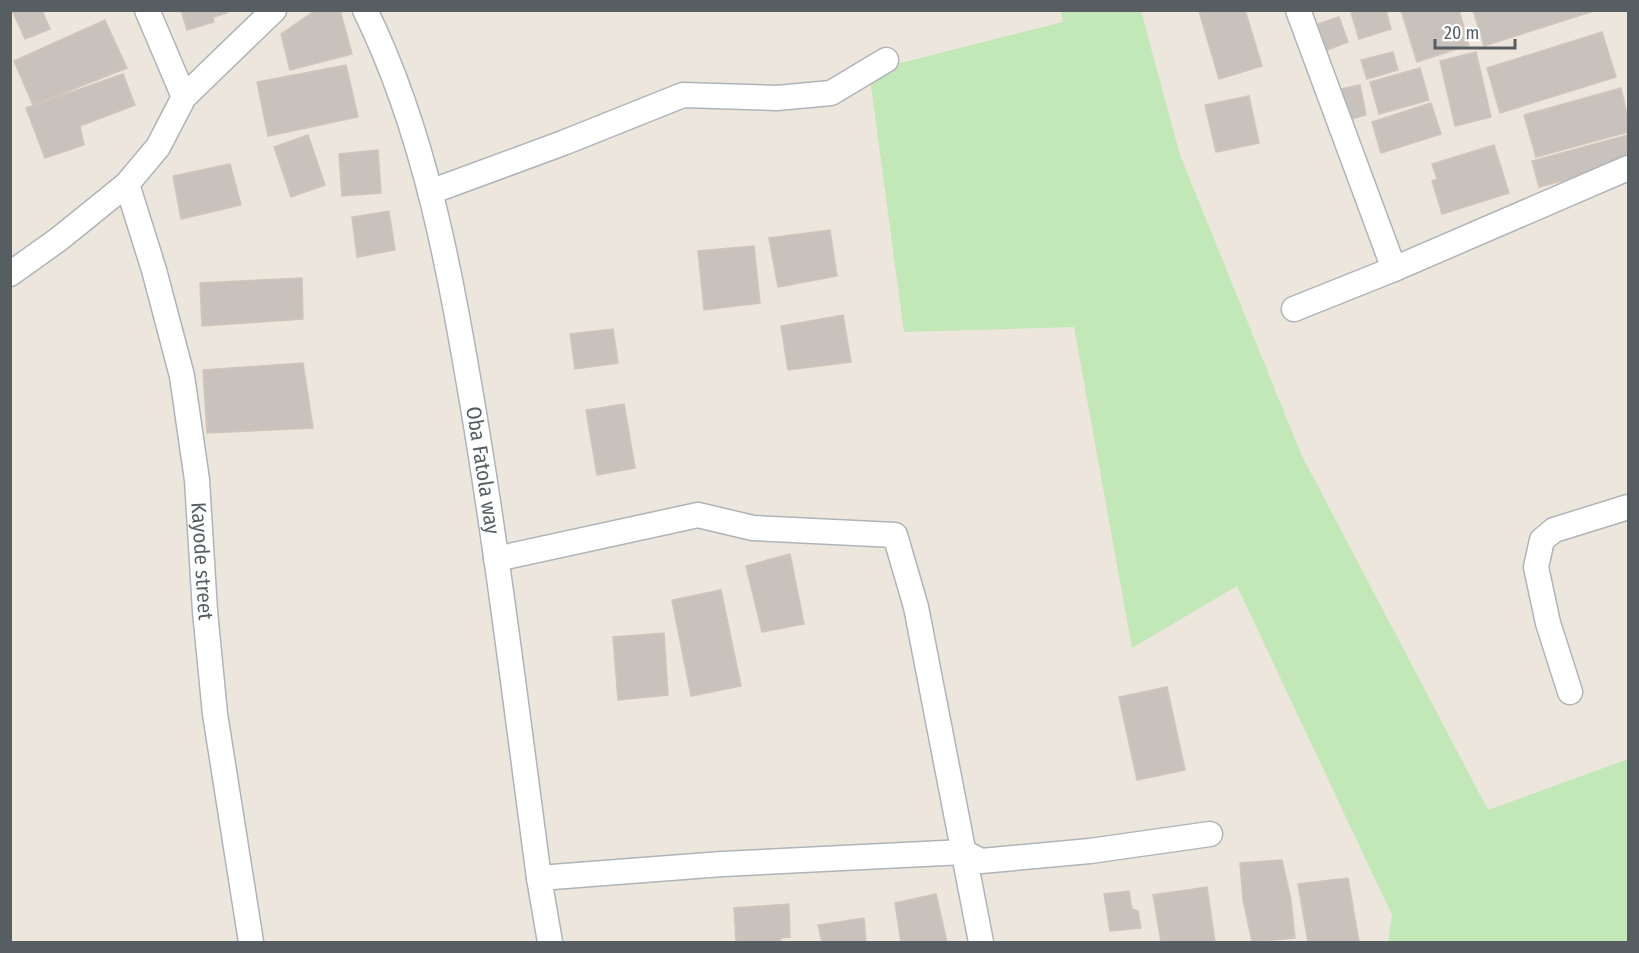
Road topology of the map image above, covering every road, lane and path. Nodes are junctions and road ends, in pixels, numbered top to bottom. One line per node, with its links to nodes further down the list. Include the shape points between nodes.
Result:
1 (147, 10): 6 (street)
2 (274, 10): 6 (street)
3 (365, 10): 9 (street, Oba Fatola way, via 401,93)
4 (1298, 10): 10 (street)
5 (886, 60): 9 (street, via 831,93 777,98 683,95)
6 (184, 97): 8 (street, via 158,147)
7 (1629, 168): 10 (street)
8 (127, 184): 11 (street); 19 (street, Kayode street, via 182,376 197,480 215,714)
9 (430, 192): 14 (street, Oba Fatola way, via 458,316)
10 (1394, 269): 12 (street)
11 (10, 274)
12 (1294, 309)
13 (1629, 507): 15 (street, via 1554,530 1542,540 1536,567 1548,623)
14 (496, 559): 17 (street, via 698,515 753,528 895,535 916,608); 18 (street, Oba Fatola way)
15 (1570, 692)
16 (1210, 834): 17 (street, via 981,861)
17 (964, 852): 18 (street); 21 (street)
18 (539, 878): 20 (street, Oba Fatola way)
19 (251, 942)
20 (550, 942)
21 (981, 942)

